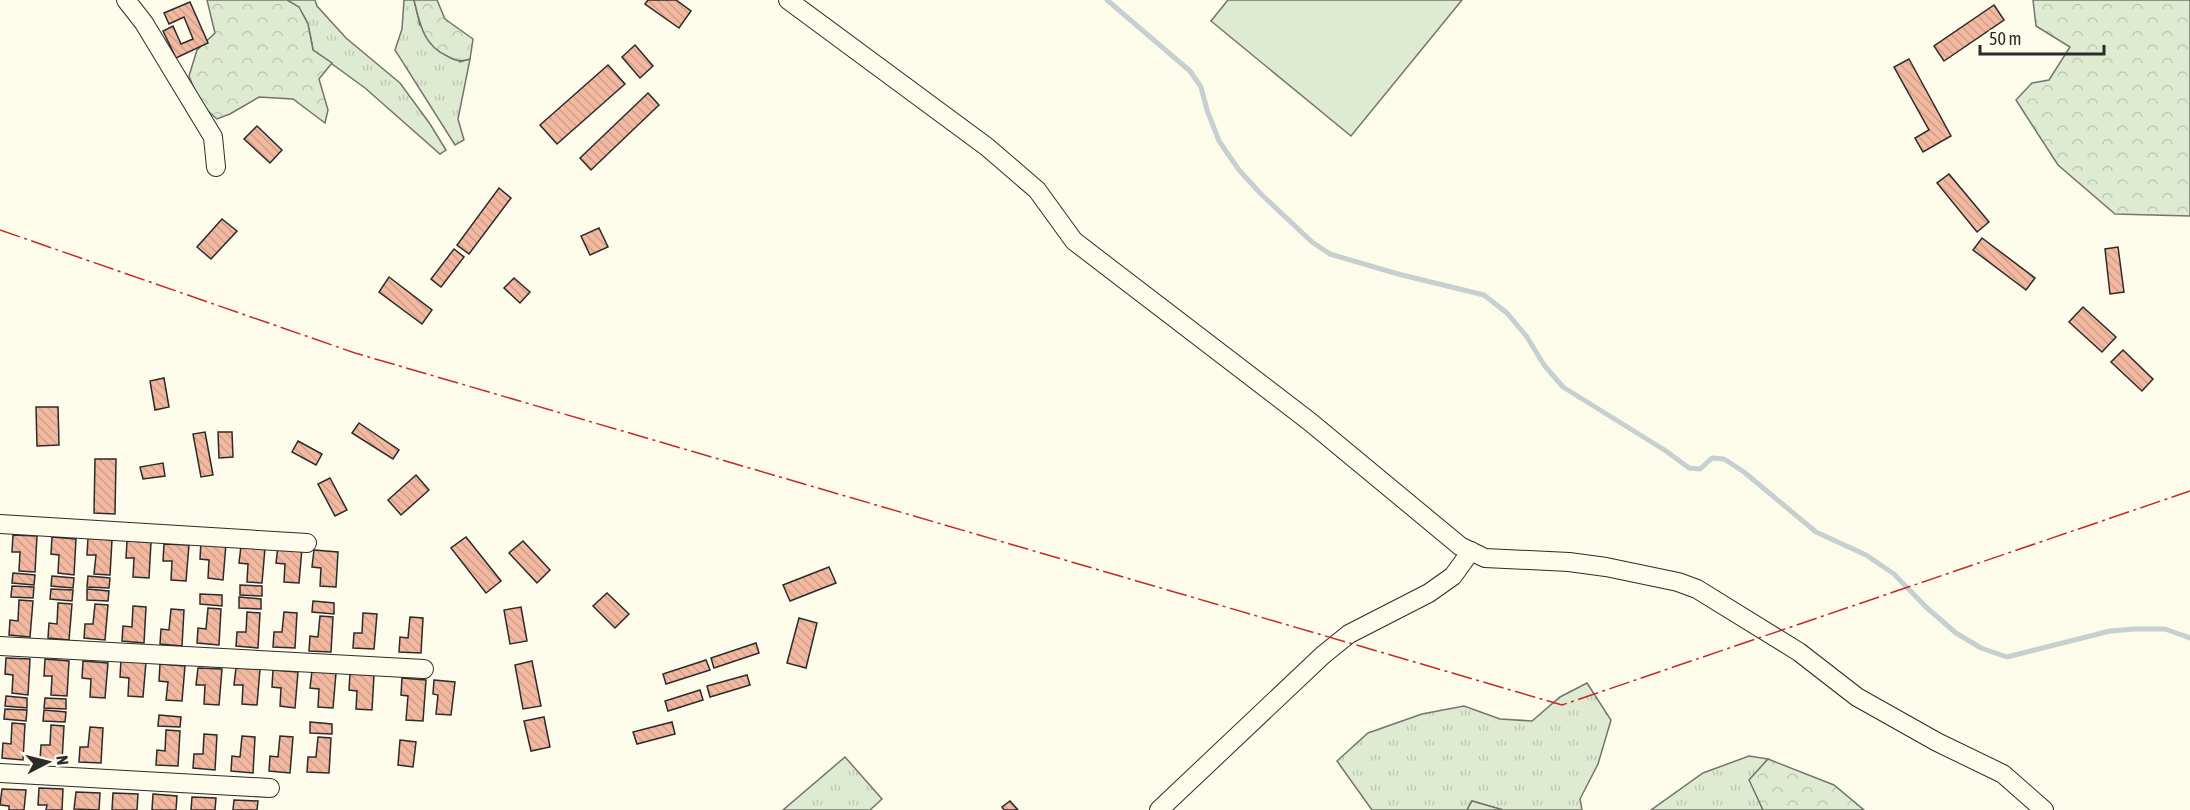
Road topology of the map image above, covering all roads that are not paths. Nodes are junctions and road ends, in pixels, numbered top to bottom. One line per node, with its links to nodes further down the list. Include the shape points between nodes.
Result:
1 (126, 0): 3 (street, via 213,137)
2 (788, 0): 6 (street, via 987,147 1037,190 1074,241 1310,421 1439,530)
3 (216, 167)
4 (0, 524): 5 (street)
5 (307, 543)
6 (1471, 551): 11 (street, via 1453,576 1349,634 1323,655); 12 (street, via 1485,558 1606,567 1678,582 1697,590 1799,651 1857,697 2003,774)
7 (0, 646): 8 (street)
8 (424, 669)
9 (0, 773): 10 (street)
10 (270, 789)
11 (1159, 810)
12 (2044, 810)

